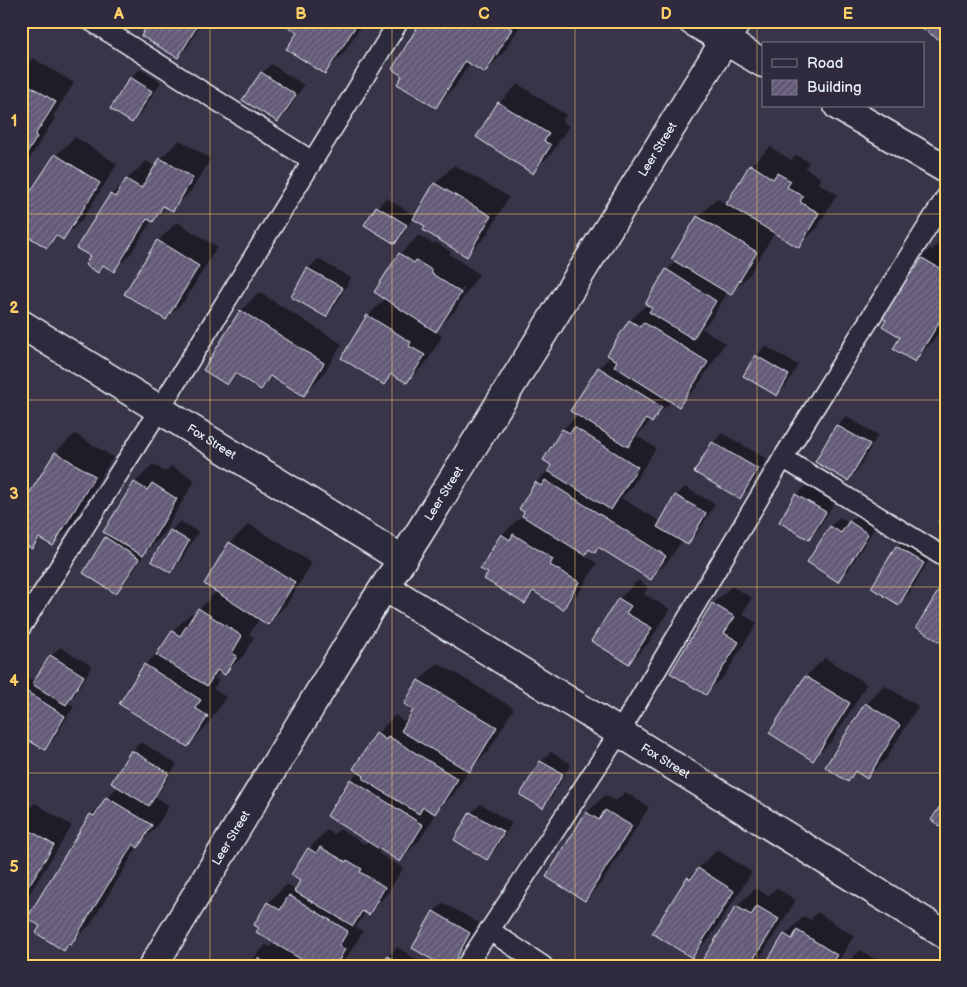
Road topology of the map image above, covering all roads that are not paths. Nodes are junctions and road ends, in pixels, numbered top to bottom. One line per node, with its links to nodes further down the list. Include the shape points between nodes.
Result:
1 (91, 21): 7 (lane)
2 (399, 21): 7 (lane)
3 (692, 21): 4 (street)
4 (731, 31): 5 (street); 14 (street, Leer Street)
5 (762, 62)
6 (841, 108): 8 (street)
7 (312, 161): 11 (lane)
8 (946, 168)
9 (946, 197): 12 (lane)
10 (21, 324): 11 (street, Fox Street)
11 (159, 410): 14 (street, Fox Street); 16 (lane)
12 (783, 458): 13 (lane); 17 (lane)
13 (946, 558)
14 (402, 559): 15 (street, Leer Street)
15 (385, 587): 17 (street, Fox Street); 20 (street, Leer Street)
16 (21, 628)
17 (619, 732): 18 (lane); 19 (street, Fox Street)
18 (489, 930): 21 (lane); 22 (lane)
19 (946, 934)
20 (153, 966)
21 (466, 966)
22 (543, 966)

